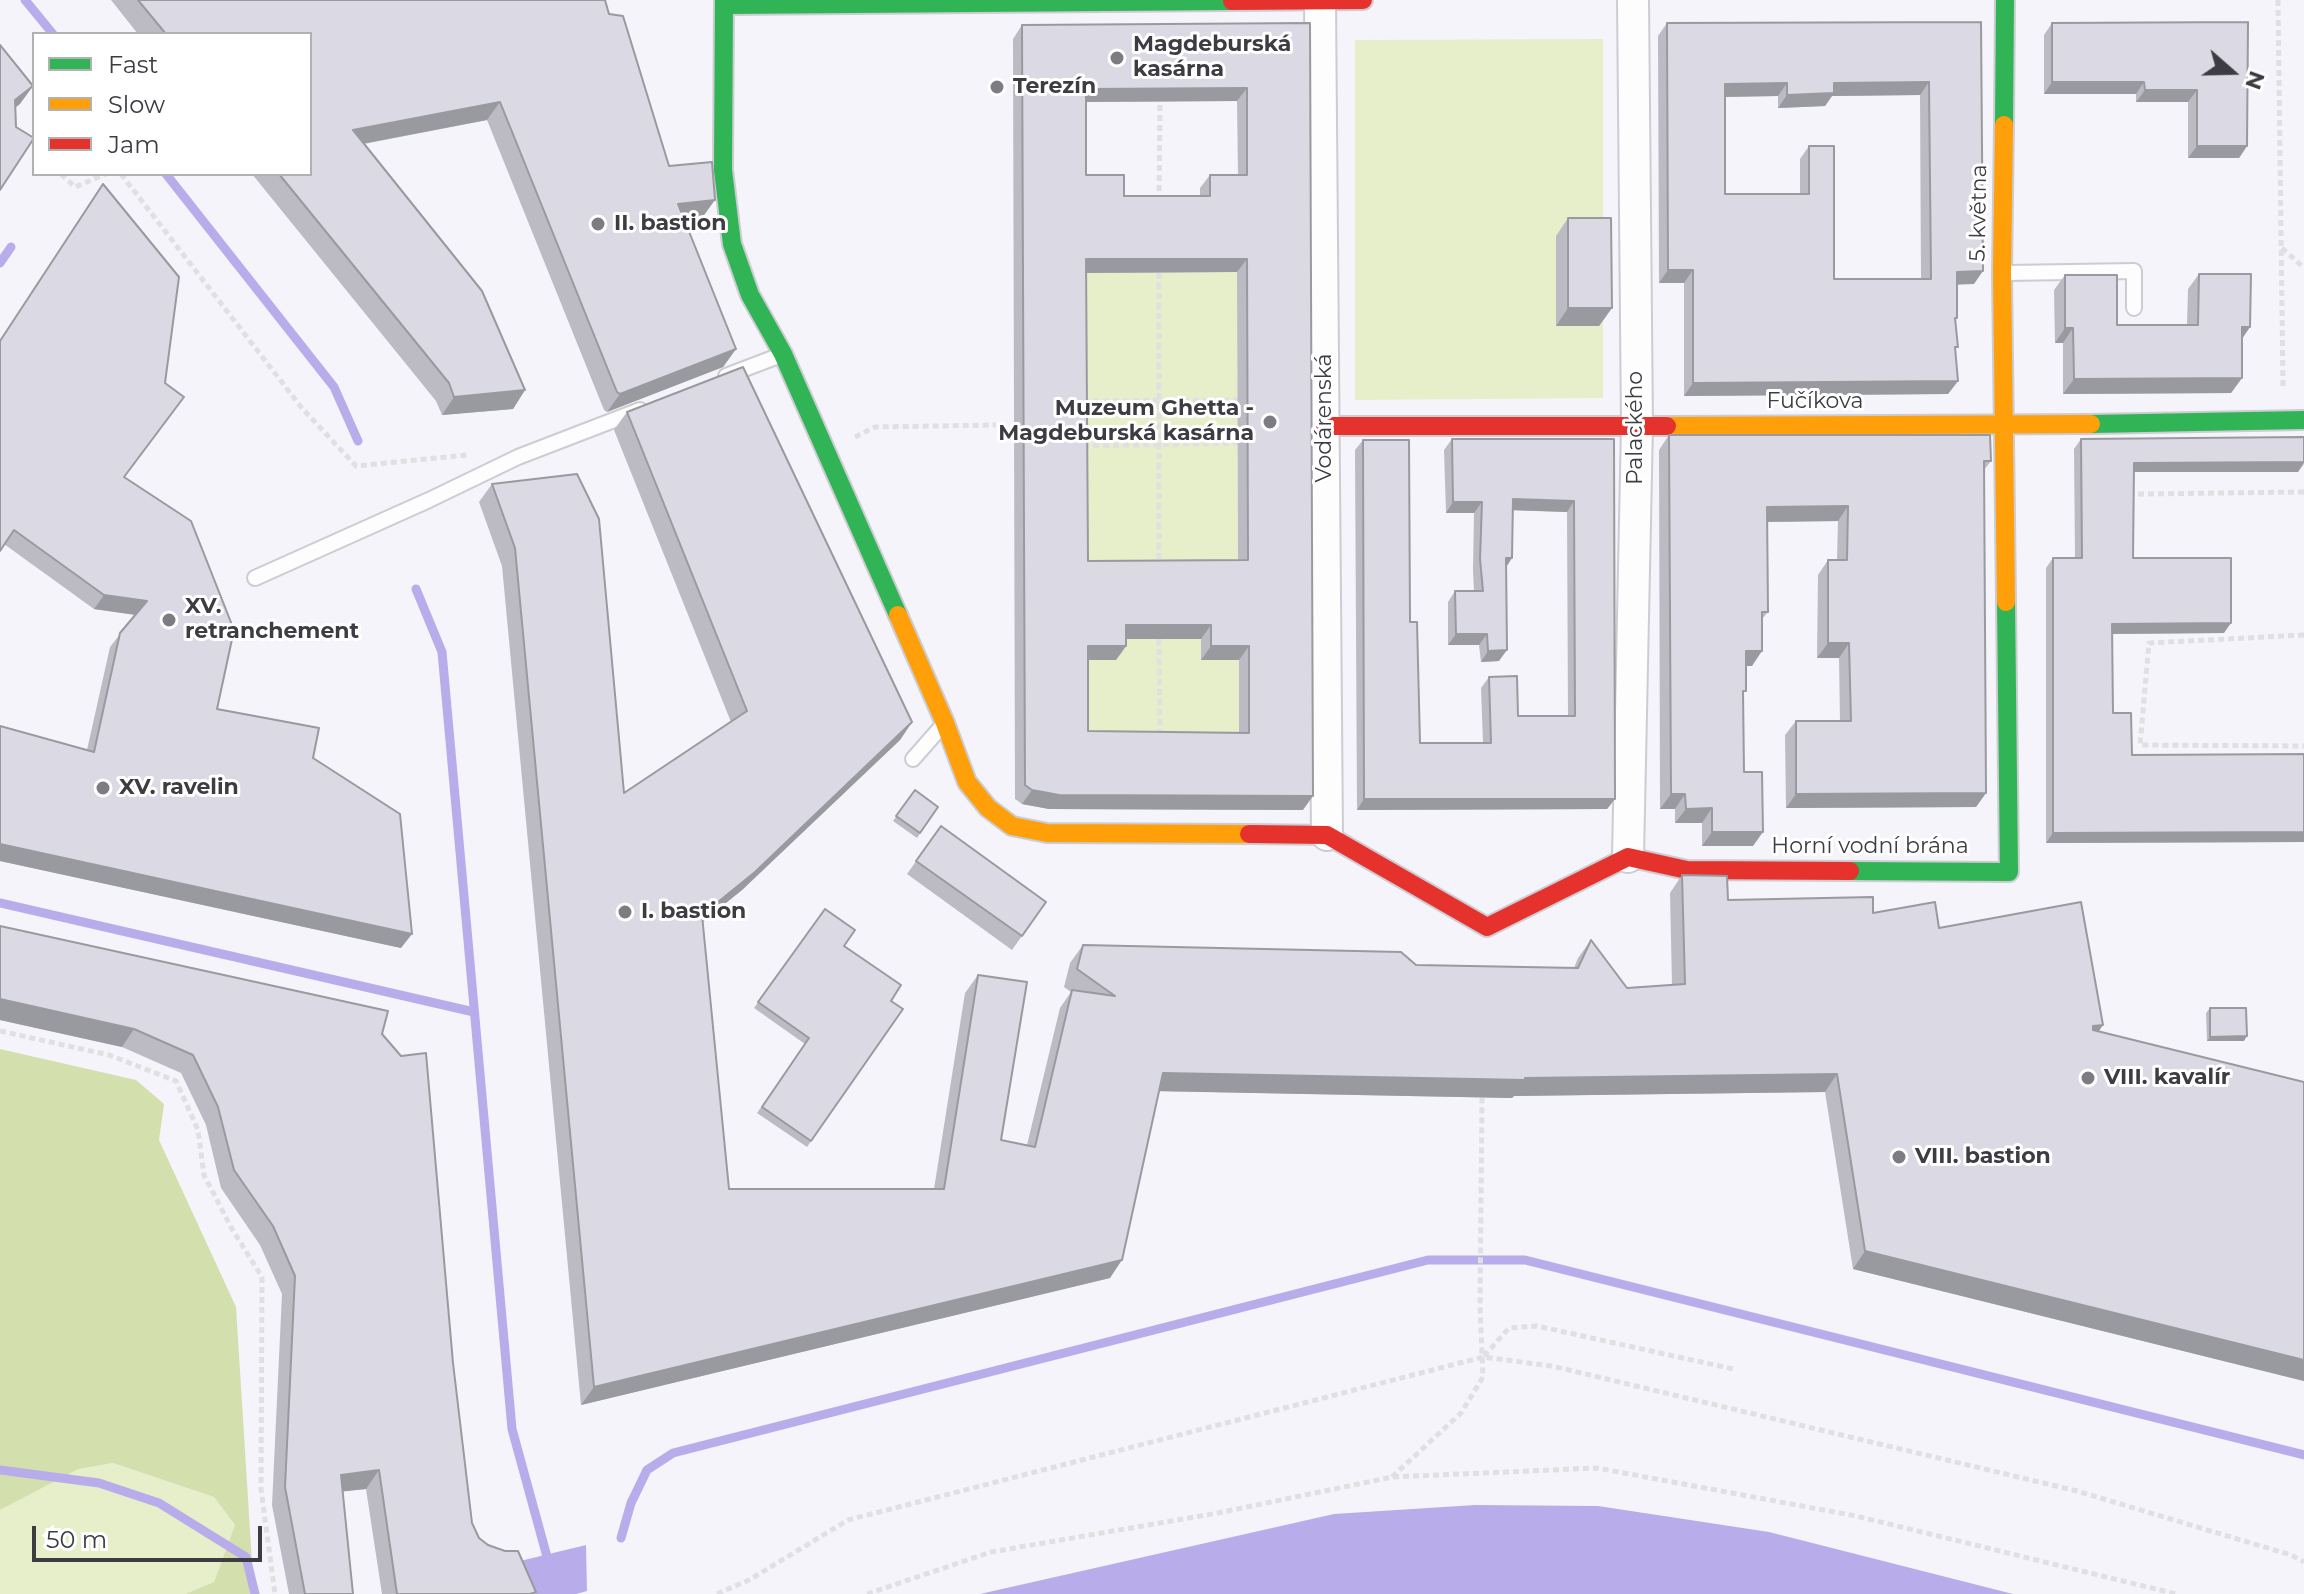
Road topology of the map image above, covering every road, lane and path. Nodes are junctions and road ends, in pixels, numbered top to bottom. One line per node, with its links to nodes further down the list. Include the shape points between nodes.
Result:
1 (1363, 0): 6 (street)
2 (1633, 0): 27 (street, Palackého)
3 (2005, 0): 16 (street, 5. května)
4 (2278, 0): 13 (path)
5 (1151, 1): 6 (street); 7 (street)
6 (1320, 1): 28 (street, Vodárenská)
7 (724, 2): 18 (street, via 723,170 732,244 750,295)
8 (1160, 102): 12 (path)
9 (63, 176): 10 (path, via 75,187)
10 (101, 176)
11 (123, 176): 34 (path, via 301,407 356,466 457,455)
12 (1159, 210)
13 (2281, 247): 14 (path); 24 (path)
14 (2304, 268)
15 (1159, 273): 20 (path)
16 (2002, 273): 17 (lane, via 2134,271); 29 (street, 5. května)
17 (2134, 308)
18 (783, 354): 19 (lane); 33 (street)
19 (712, 382)
20 (1159, 400): 21 (path); 22 (path); 31 (path)
21 (1238, 400)
22 (1077, 401)
23 (656, 404): 34 (lane)
24 (2284, 420): 25 (street, Fučíkova); 29 (street, Fučíkova)
25 (2304, 420)
26 (996, 425): 33 (path, via 875,427)
27 (1637, 425): 28 (street, Fučíkova); 29 (street, Fučíkova); 46 (street, Palackého)
28 (1325, 426): 45 (street, Vodárenská)
29 (2005, 426): 46 (street, Horní vodní brána, via 2009,872 1687,870)
30 (1238, 443): 31 (path)
31 (1159, 445): 32 (path); 37 (path)
32 (1078, 446)
33 (826, 452): 41 (street)
34 (518, 457): 38 (lane)
35 (2304, 492): 36 (path)
36 (2138, 494)
37 (1159, 575)
38 (255, 578)
39 (2304, 635): 43 (path, via 2149,643 2140,745)
40 (1159, 639): 42 (path)
41 (945, 723): 44 (lane); 45 (street, via 967,782 1012,826 1047,833)
42 (1160, 746)
43 (2304, 746)
44 (913, 759)
45 (1327, 835): 46 (street, via 1487,927)
46 (1628, 857)
47 (0, 1031): 53 (path, via 109,1055 176,1081 198,1130 204,1175 262,1277 261,1489)
48 (1482, 1098): 49 (path)
49 (1483, 1357): 50 (path, via 1509,1328 1537,1326); 51 (path, via 1483,1377 1461,1413); 52 (path, via 1552,1366 2077,1491); 54 (path, via 848,1520)
50 (1733, 1369)
51 (1392, 1477): 55 (path, via 991,1552); 56 (path, via 1597,1468 1856,1516)
52 (2304, 1562)
53 (275, 1594)
54 (717, 1594)
55 (867, 1594)
56 (2176, 1594)

